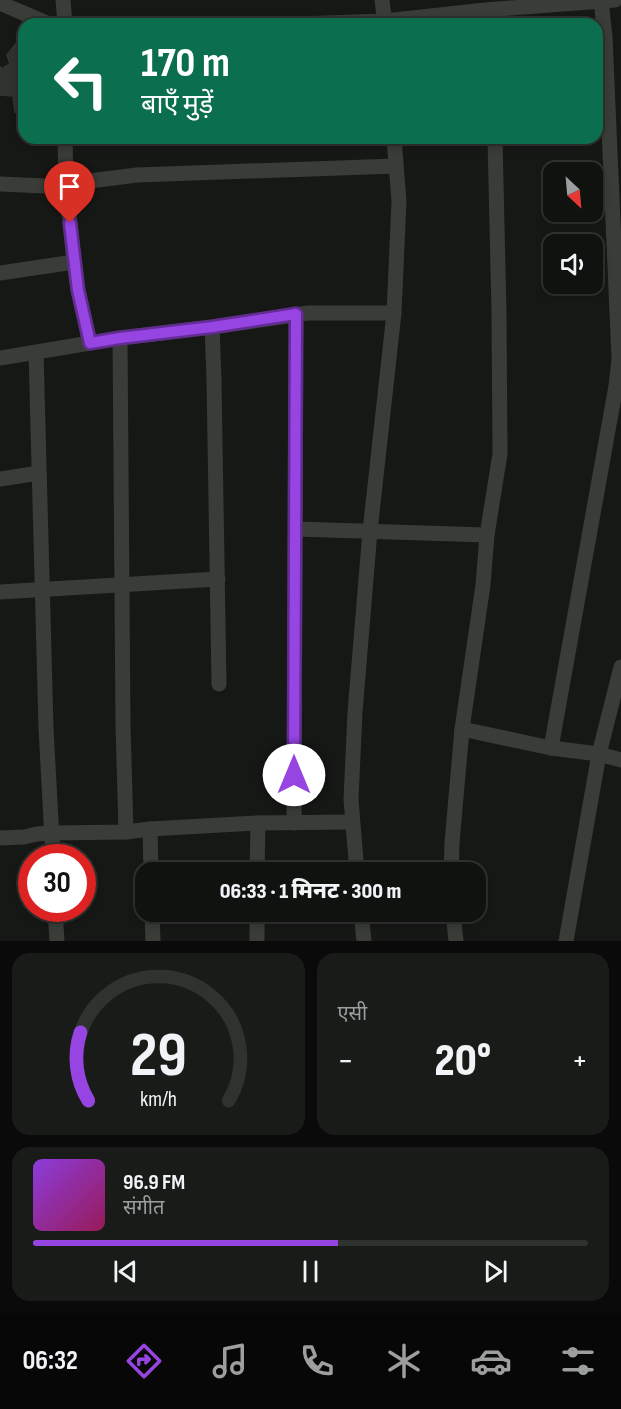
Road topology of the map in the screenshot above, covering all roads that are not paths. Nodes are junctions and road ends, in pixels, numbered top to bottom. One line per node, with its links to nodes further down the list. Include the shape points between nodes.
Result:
1 (63, 0): 7 (street)
2 (382, 0): 8 (street)
3 (606, 0): 5 (street); 37 (street, via 619,359)
4 (0, 3): 6 (street)
5 (485, 12): 9 (street)
6 (35, 18)
7 (64, 18)
8 (384, 18)
9 (430, 18)
10 (65, 144): 15 (street)
11 (394, 144): 13 (street)
12 (495, 144): 29 (street, via 500,454)
13 (396, 166): 15 (street, via 137,175); 18 (street, via 399,201)
14 (0, 184): 15 (street)
15 (66, 184): 16 (street)
16 (74, 262): 17 (street); 22 (street)
17 (0, 273)
18 (394, 313): 19 (street); 28 (street)
19 (296, 314): 20 (street); 27 (street)
20 (212, 327): 21 (street); 30 (street)
21 (120, 338): 22 (street); 31 (street)
22 (90, 343): 23 (street)
23 (36, 352): 24 (street); 25 (street)
24 (0, 358)
25 (39, 473): 26 (street); 32 (street)
26 (0, 479)
27 (296, 529): 28 (street); 42 (street)
28 (370, 531): 29 (street); 40 (street, via 355,712)
29 (488, 535): 36 (street)
30 (218, 579): 31 (street); 35 (street)
31 (123, 585): 32 (street); 44 (street)
32 (42, 589): 33 (street); 45 (street)
33 (0, 592)
34 (621, 667): 38 (street)
35 (219, 684)
36 (462, 729): 37 (street); 51 (street)
37 (551, 748): 38 (street)
38 (599, 754): 39 (street); 62 (street)
39 (621, 760)
40 (352, 822): 42 (street); 50 (street)
41 (258, 823): 42 (street); 43 (street); 49 (street)
42 (294, 823)
43 (150, 829): 44 (street); 48 (street)
44 (126, 832): 45 (street)
45 (51, 833): 46 (street); 47 (street)
46 (0, 838)
47 (52, 844)
48 (151, 862)
49 (257, 862)
50 (356, 862)
51 (451, 862)
52 (56, 922): 57 (street)
53 (152, 922): 58 (street)
54 (257, 922): 59 (street)
55 (362, 922): 60 (street)
56 (454, 922): 61 (street)
57 (57, 941)
58 (153, 941)
59 (257, 941)
60 (364, 941)
61 (456, 941)
62 (567, 941)

